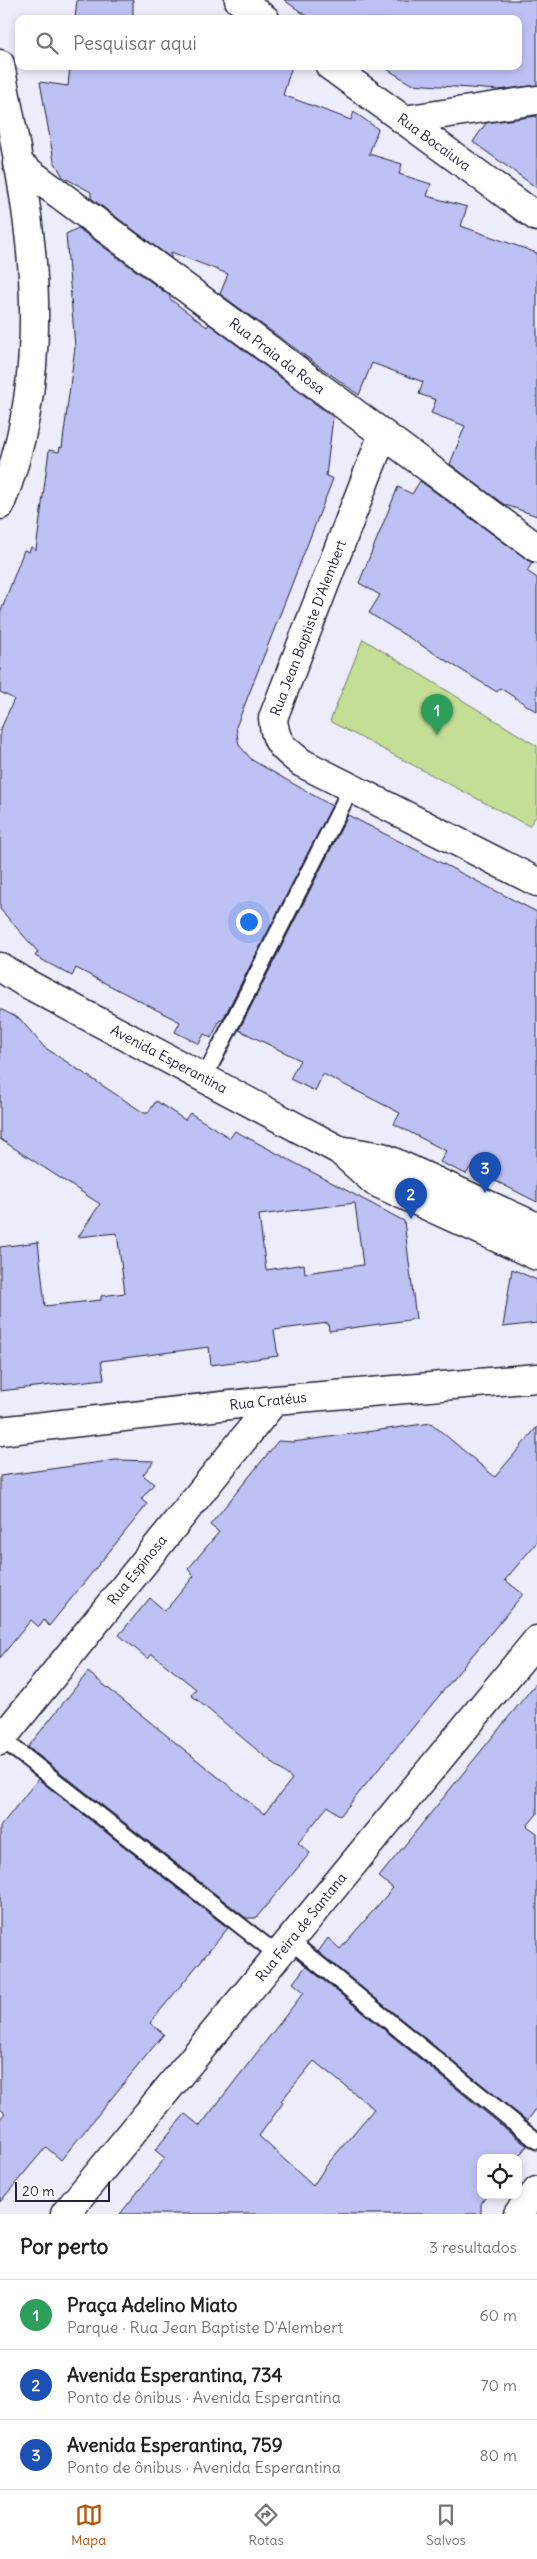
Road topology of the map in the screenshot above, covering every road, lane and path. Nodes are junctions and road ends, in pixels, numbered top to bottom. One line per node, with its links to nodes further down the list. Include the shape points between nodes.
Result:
1 (239, 0): 2 (street)
2 (260, 15)
3 (0, 64): 7 (street)
4 (335, 70): 6 (street, Rua Bocaiuva)
5 (537, 100): 6 (street)
6 (403, 120): 8 (street, Rua Bocaiuva)
7 (18, 163): 9 (street, Rua Praia da Rosa); 10 (street, via 30,233 35,325 27,412)
8 (537, 217)
9 (383, 434): 11 (street, Rua Praia da Rosa); 12 (street, Rua Jean Baptiste D'Alembert, via 273,718 274,736 280,746 302,763)
10 (0, 505)
11 (537, 548)
12 (351, 788): 13 (street, Rua Jean Baptiste D'Alembert); 15 (lane)
13 (537, 882)
14 (0, 967): 15 (street, Avenida Esperantina)
15 (204, 1078): 16 (street, Avenida Esperantina)
16 (339, 1150): 17 (street, Avenida Esperantina, via 382,1157); 18 (street, Avenida Esperantina, via 374,1182)
17 (537, 1228)
18 (537, 1256)
19 (537, 1378): 20 (street, Rua Cratéus)
20 (275, 1400): 21 (street, Rua Cratéus); 23 (street, Rua Espinosa)
21 (0, 1431)
22 (537, 1640): 24 (street, Rua Feira de Santana)
23 (1, 1740): 24 (lane)
24 (284, 1948): 25 (lane); 27 (street, Rua Feira de Santana)
25 (537, 2141)
26 (537, 2191): 28 (street)
27 (65, 2214)
28 (518, 2214)

